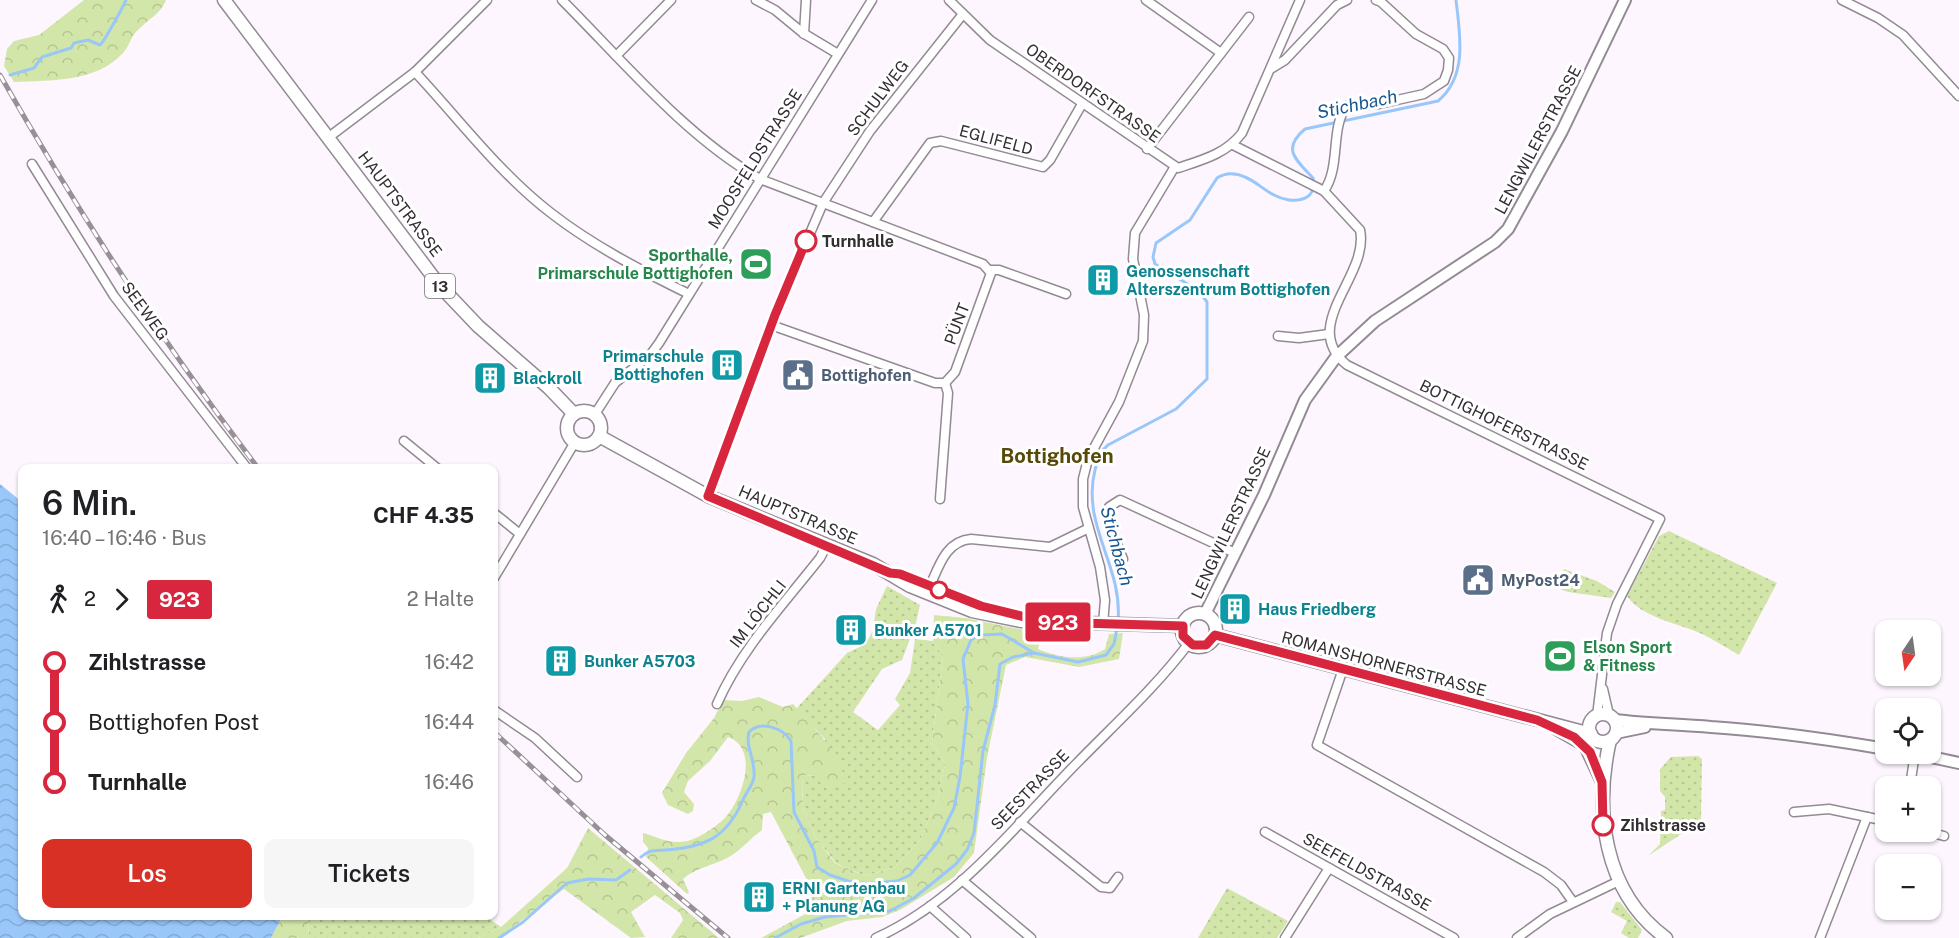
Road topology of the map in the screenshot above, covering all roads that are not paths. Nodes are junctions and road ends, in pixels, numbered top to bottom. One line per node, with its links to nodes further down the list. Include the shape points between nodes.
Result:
1 (224, 0): 25 (main road, HAUPTSTRASSE / 13)
2 (487, 0): 22 (street)
3 (562, 0): 20 (street)
4 (671, 0): 20 (street)
5 (756, 0): 17 (street, via 776,10)
6 (806, 0): 17 (street)
7 (871, 0): 19 (street, MOOSFELDSTRASSE)
8 (949, 0): 15 (street, OBERDORFSTRASSE)
9 (1146, 0): 18 (street)
10 (1300, 0): 21 (street)
11 (1347, 0): 21 (street, via 1337,5)
12 (1376, 0): 31 (street, via 1416,34 1443,49 1449,58 1448,70 1444,81 1424,94 1379,104 1351,105 1344,110 1333,175)
13 (1625, 0): 40 (street, LENGWILERSTRASSE, via 1562,131 1508,229 1495,242 1375,321)
14 (1842, 0): 23 (street, via 1903,35)
15 (963, 14): 24 (street, OBERDORFSTRASSE, via 990,40); 32 (street, SCHULWEG, via 870,131)
16 (1249, 17): 18 (street)
17 (804, 34): 19 (street)
18 (1221, 53): 27 (street)
19 (838, 54): 30 (street, MOOSFELDSTRASSE)
20 (617, 55): 30 (street, via 704,141)
21 (1272, 68): 26 (street)
22 (414, 72): 25 (street); 35 (street, via 508,175 551,214 646,273)
23 (1959, 96)
24 (1082, 104): 27 (street, OBERDORFSTRASSE); 33 (street, EGLIFELD, via 1043,167 941,141 930,143)
25 (329, 137): 42 (main road, HAUPTSTRASSE / 13, via 440,286)
26 (1233, 145): 29 (street, via 1208,158); 31 (street)
27 (1147, 149): 29 (street, OBERDORFSTRASSE)
28 (32, 164): 47 (street, SEEWEG, via 114,296)
29 (1174, 168): 52 (street, via 1135,233 1133,259 1144,334 1119,402 1084,469 1082,492)
30 (760, 179): 32 (street); 35 (street, MOOSFELDSTRASSE)
31 (1321, 189): 38 (street, via 1358,226 1362,240)
32 (823, 203): 33 (street); 37 (street, SCHULWEG)
33 (873, 222): 34 (street)
34 (990, 270): 36 (street); 41 (street, PÜNT, via 990,280 955,372)
35 (689, 294): 43 (street, MOOSFELDSTRASSE, via 656,348 620,379)
36 (1066, 294)
37 (771, 325): 41 (street, via 935,383); 49 (street, SCHULWEG)
38 (1329, 334): 39 (street); 40 (street)
39 (1278, 336)
40 (1336, 357): 55 (street, LENGWILERSTRASSE, via 1305,400); 70 (street, BOTTIGHOFERSTRASSE, via 1660,519 1617,604 1607,633)
41 (945, 383): 50 (street, via 948,393)
42 (574, 414): 43 (main road); 46 (main road, via 567,428)
43 (595, 414): 44 (main road, via 601,426)
44 (599, 436): 46 (main road, via 586,445); 49 (main road, HAUPTSTRASSE)
45 (404, 441): 48 (street)
46 (575, 442): 53 (street)
47 (244, 464)
48 (432, 464)
49 (708, 496): 54 (main road, HAUPTSTRASSE)
50 (940, 499)
51 (498, 516): 53 (street)
52 (1087, 529): 59 (street, via 1050,547 961,541 945,553); 62 (street, via 1102,578)
53 (520, 534): 57 (street)
54 (827, 545): 58 (main road, HAUPTSTRASSE); 67 (street, IM LÖCHLI, via 749,648 727,680)
55 (1235, 554): 56 (street, via 1120,500 1109,507 1108,516); 60 (street, LENGWILERSTRASSE)
56 (1123, 559)
57 (498, 571)
58 (890, 573): 59 (main road, HAUPTSTRASSE); 61 (main road, HAUPTSTRASSE, via 910,586 972,611)
59 (930, 586): 61 (main road, HAUPTSTRASSE, via 981,606)
60 (1205, 614): 63 (main road, via 1192,614); 64 (main road, via 1214,622)
61 (1045, 622): 62 (main road, HAUPTSTRASSE)
62 (1106, 624): 63 (main road, HAUPTSTRASSE)
63 (1183, 626): 65 (main road, via 1183,636)
64 (1215, 635): 65 (main road, via 1202,646); 66 (main road, ROMANSHORNERSTRASSE)
65 (1189, 643): 81 (street, SEESTRASSE)
66 (1343, 669): 69 (main road, ROMANSHORNERSTRASSE); 89 (street, via 1317,745 1544,872 1561,885)
67 (717, 704)
68 (498, 713): 77 (street, via 535,738)
69 (1541, 720): 70 (main road, ROMANSHORNERSTRASSE); 76 (main road, via 1585,745)
70 (1600, 724): 71 (street, ROMANSHORNERSTRASSE); 72 (main road); 72 (main road); 76 (main road)
71 (1654, 726): 72 (street, ROMANSHORNERSTRASSE); 73 (street, ROMANSHORNERSTRASSE, via 1709,726)
72 (1613, 737): 76 (main road)
73 (1875, 747)
74 (1941, 759): 75 (street)
75 (1959, 763)
76 (1603, 776): 88 (main road, via 1605,837)
77 (577, 777)
78 (1794, 812): 79 (street, via 1829,809)
79 (1867, 817): 80 (street); 98 (street)
80 (1875, 819)
81 (1020, 822): 86 (street, via 1101,887 1110,888); 87 (street, SEESTRASSE)
82 (1265, 832): 85 (street, SEEFELDSTRASSE)
83 (1941, 835): 84 (street)
84 (1944, 836)
85 (1329, 868): 94 (street); 95 (street, SEEFELDSTRASSE)
86 (1118, 877)
87 (962, 879): 90 (street, SEESTRASSE); 93 (street)
88 (1619, 881): 89 (street); 97 (main road, via 1640,913)
89 (1573, 902): 96 (street)
90 (930, 906): 91 (street, SEESTRASSE); 92 (street)
91 (876, 938)
92 (966, 938)
93 (1031, 938)
94 (1285, 938)
95 (1454, 938)
96 (1517, 938)
97 (1666, 938)
98 (1821, 938)

